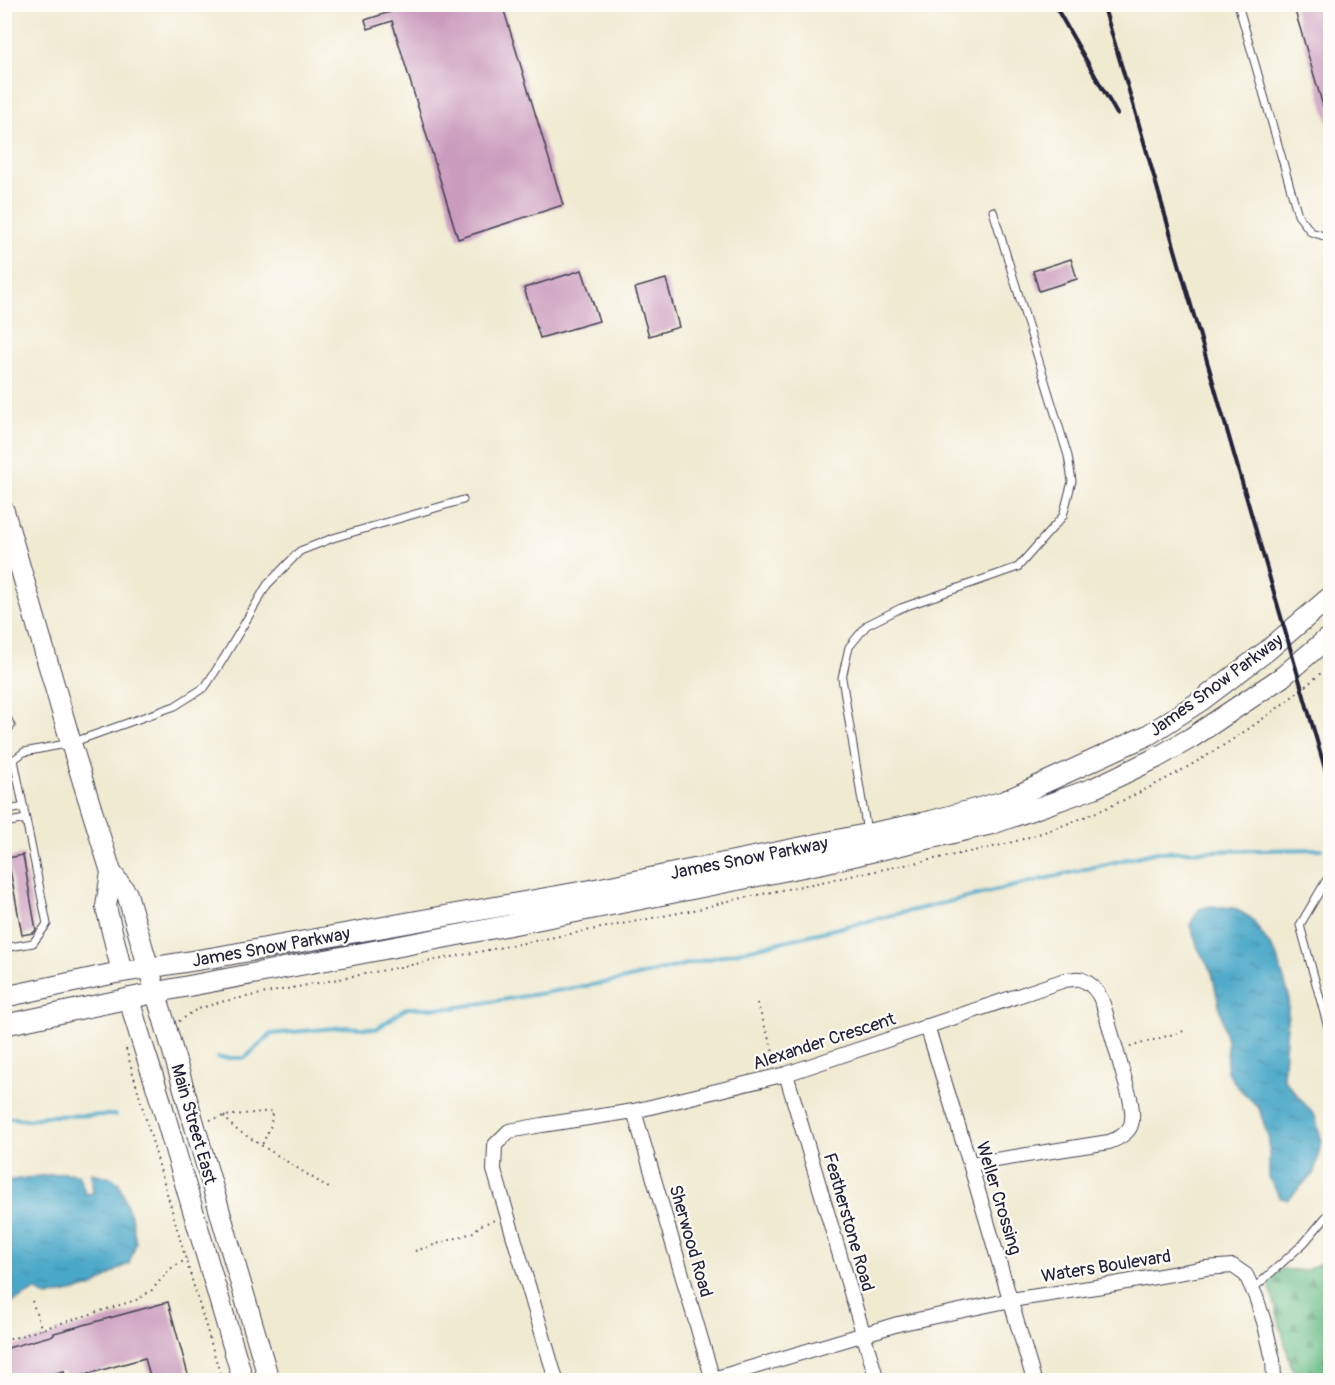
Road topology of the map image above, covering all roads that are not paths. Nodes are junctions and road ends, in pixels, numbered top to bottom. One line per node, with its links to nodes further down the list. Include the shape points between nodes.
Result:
1 (1238, 4): 3 (lane, via 1298,215 1311,232)
2 (993, 211): 17 (lane, via 1068,456 1072,481 1063,516 1018,567 900,608 867,625 849,647 842,678)
3 (1330, 238)
4 (463, 501): 10 (lane, via 300,551 267,585 205,687 175,706)
5 (4, 511): 10 (main road, Main Street East)
6 (1330, 597): 17 (main road, James Snow Parkway, via 1268,650 1148,735 1005,801)
7 (1330, 636): 23 (main road, James Snow Parkway, via 1282,677 1156,758 1094,788 992,824 823,863)
8 (4, 711): 9 (lane, via 11,726)
9 (4, 730)
10 (71, 743): 11 (lane, via 24,752); 18 (main road, Main Street East)
11 (14, 760): 12 (lane); 13 (lane)
12 (4, 767)
13 (24, 807): 14 (lane); 15 (lane)
14 (4, 811)
15 (26, 819): 16 (lane); 20 (lane, via 47,924 33,943)
16 (4, 823)
17 (867, 834): 21 (main road, James Snow Parkway, via 591,890)
18 (111, 872): 21 (main road, Main Street East, via 127,894); 22 (main road, Main Street East, via 106,906)
19 (1327, 879): 28 (lane, via 1300,925)
20 (4, 948)
21 (148, 968): 22 (main road, James Snow Parkway); 23 (main road, Main Street East)
22 (117, 973): 24 (main road, James Snow Parkway)
23 (156, 993): 25 (main road, James Snow Parkway); 37 (main road, Main Street East)
24 (4, 997)
25 (129, 999): 26 (main road, James Snow Parkway); 36 (main road, Main Street East)
26 (4, 1025)
27 (927, 1026): 29 (street, Alexander Crescent); 31 (street, Weller Crossing); 31 (street, Alexander Crescent, via 1065,980 1080,980 1099,994 1130,1098 1130,1128 1109,1142)
28 (1330, 1035)
29 (786, 1074): 30 (street, Alexander Crescent); 35 (street, Featherstone Road)
30 (634, 1111): 38 (street, Alexander Crescent, via 509,1131 495,1145 494,1170); 39 (street, Sherwood Road)
31 (970, 1164): 34 (street, Weller Crossing)
32 (1330, 1212): 33 (lane, via 1304,1243)
33 (1253, 1288): 34 (street, Waters Boulevard, via 1246,1275 1233,1266); 42 (street, Waters Boulevard, via 1273,1360)
34 (1011, 1300): 35 (street, Waters Boulevard); 41 (street, Weller Crossing)
35 (863, 1334): 39 (street, Waters Boulevard); 40 (street, Featherstone Road)
36 (243, 1380)
37 (269, 1380)
38 (556, 1380)
39 (712, 1380)
40 (877, 1380)
41 (1034, 1380)
42 (1272, 1380)

